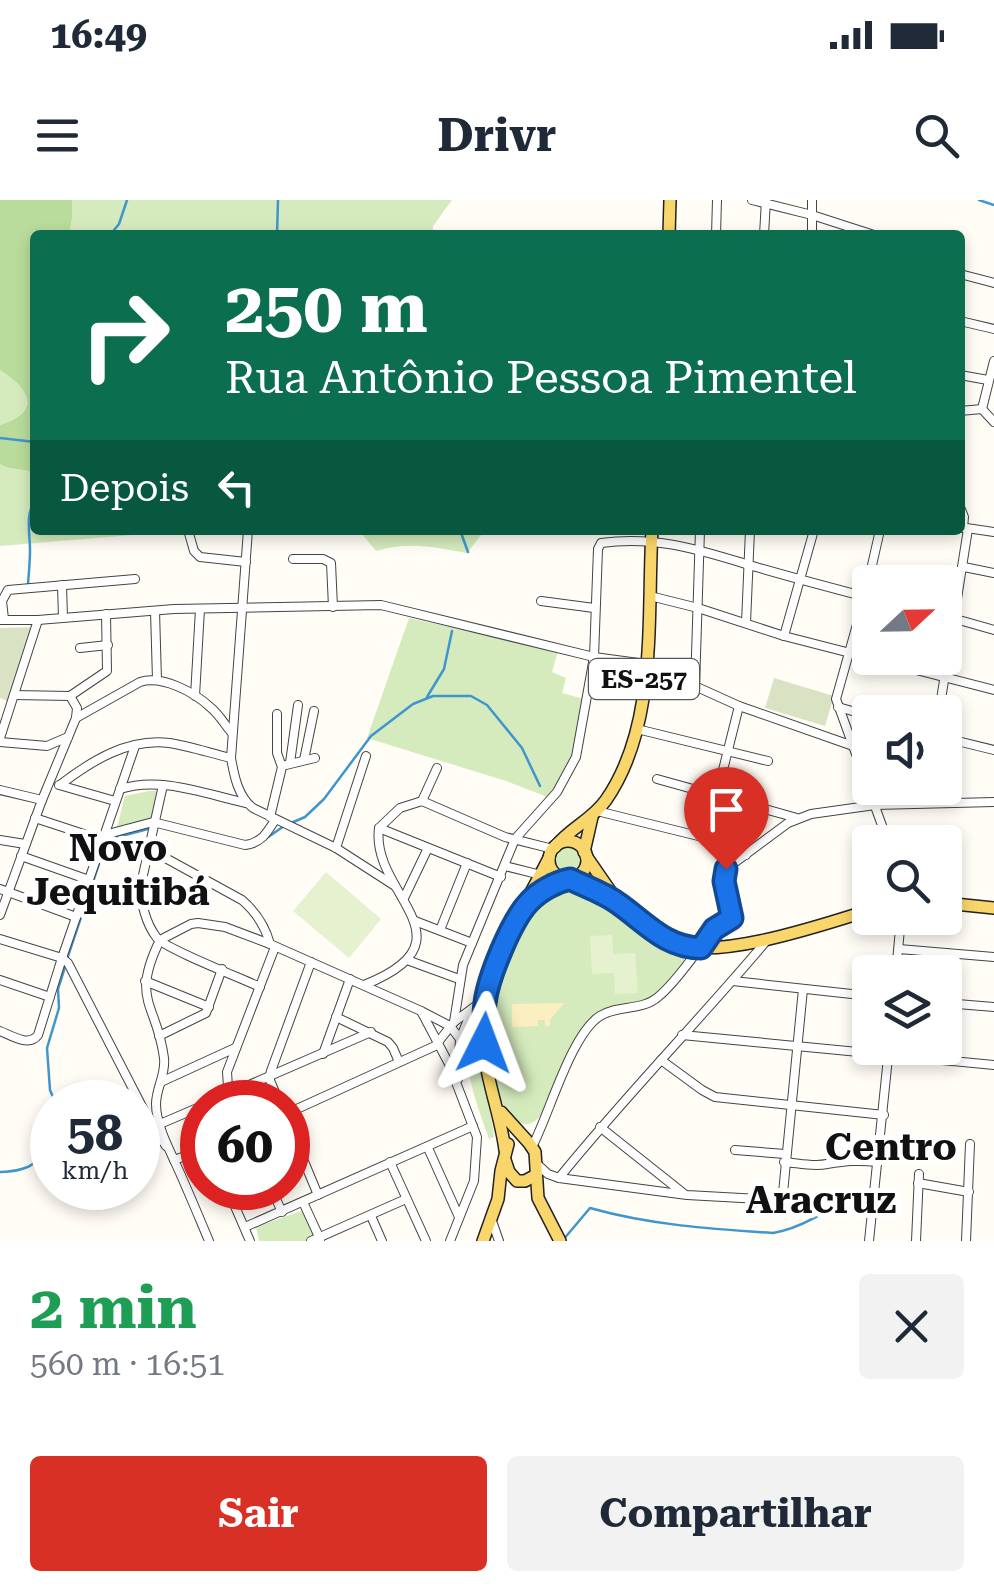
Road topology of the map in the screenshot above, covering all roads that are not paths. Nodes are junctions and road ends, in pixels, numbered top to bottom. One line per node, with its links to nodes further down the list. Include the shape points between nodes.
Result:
1 (670, 200): 7 (main road)
2 (718, 200): 8 (street)
3 (752, 200): 5 (street)
4 (812, 200): 6 (street)
5 (766, 202): 6 (street); 9 (street)
6 (812, 215): 10 (street); 11 (street)
7 (669, 230)
8 (716, 230)
9 (764, 230)
10 (812, 230)
11 (858, 230)
12 (965, 275): 13 (street)
13 (994, 284)
14 (965, 322): 15 (street)
15 (994, 330)
16 (994, 361): 18 (street)
17 (965, 376): 18 (street)
18 (988, 380): 19 (street)
19 (982, 410): 20 (street); 21 (street)
20 (965, 411)
21 (994, 422)
22 (965, 528): 23 (street)
23 (994, 532)
24 (189, 535): 36 (street, via 200,556)
25 (248, 535): 36 (street)
26 (603, 535): 33 (street)
27 (700, 535): 34 (street)
28 (750, 535): 37 (street)
29 (813, 535): 43 (street)
30 (879, 535): 38 (street)
31 (964, 535): 39 (street)
32 (651, 536): 33 (street); 34 (street); 46 (main road, ES-257)
33 (605, 542): 50 (street, via 598,549)
34 (699, 548): 37 (street); 51 (street)
35 (293, 559): 49 (street, via 331,563)
36 (246, 562): 53 (street)
37 (749, 565): 43 (street); 60 (street)
38 (873, 565)
39 (964, 567): 40 (street); 41 (street)
40 (962, 574)
41 (994, 574)
42 (135, 580): 44 (street)
43 (800, 580): 45 (street); 62 (street)
44 (62, 585): 47 (street, via 12,588); 56 (street)
45 (852, 593)
46 (650, 596): 51 (street); 68 (main road, ES-257)
47 (2, 601): 57 (street)
48 (540, 601): 50 (street)
49 (333, 607): 53 (street); 67 (street, via 391,607)
50 (594, 608): 67 (street)
51 (698, 608): 60 (street); 71 (street)
52 (200, 609): 53 (street); 54 (street); 76 (street)
53 (242, 609): 85 (street)
54 (155, 611): 55 (street); 70 (street)
55 (106, 614): 56 (street); 64 (street)
56 (64, 618): 58 (street)
57 (2, 619): 58 (street)
58 (38, 620): 73 (street)
59 (962, 621): 61 (street)
60 (746, 623): 62 (street)
61 (994, 630)
62 (784, 636): 66 (street)
63 (852, 640): 66 (street)
64 (108, 645): 65 (street); 75 (street, via 107,671)
65 (80, 648)
66 (848, 652): 69 (street); 79 (street)
67 (594, 657): 68 (street); 124 (street, via 576,758 557,792)
68 (646, 664): 71 (street); 84 (main road, ES-257)
69 (944, 677): 72 (street); 74 (street)
70 (158, 680): 76 (street); 82 (street)
71 (695, 686): 78 (street)
72 (994, 690)
73 (14, 695): 75 (street); 87 (street)
74 (941, 695)
75 (70, 696): 82 (street)
76 (195, 696): 85 (street)
77 (298, 705): 99 (street)
78 (739, 706): 91 (street); 92 (street)
79 (838, 708): 81 (street); 89 (street)
80 (314, 710): 97 (street)
81 (852, 712)
82 (76, 713): 86 (street)
83 (276, 714): 99 (street, via 277,753)
84 (637, 730): 92 (street); 115 (main road, ES-257, via 623,770)
85 (232, 734): 95 (street)
86 (69, 736): 87 (street, via 47,746); 102 (street)
87 (0, 740)
88 (962, 742): 93 (street)
89 (852, 743)
90 (135, 746): 95 (street, via 166,742); 104 (street, via 107,754); 105 (street)
91 (852, 746)
92 (727, 750): 98 (street); 107 (street)
93 (994, 750)
94 (366, 756): 127 (street)
95 (231, 758): 110 (street)
96 (314, 758): 97 (street)
97 (304, 760): 99 (street)
98 (768, 760)
99 (286, 766): 118 (street)
100 (437, 768): 111 (street)
101 (658, 780): 107 (street)
102 (50, 782): 104 (street); 108 (street)
103 (163, 784): 105 (street); 110 (street); 119 (street)
104 (60, 786): 109 (street)
105 (120, 788): 109 (street)
106 (0, 790): 108 (street)
107 (718, 794): 117 (street); 123 (street)
108 (42, 800): 116 (street)
109 (115, 801): 122 (street)
110 (246, 802): 118 (street)
111 (422, 802): 121 (street, via 400,808); 124 (street)
112 (994, 802): 113 (street)
113 (962, 803)
114 (880, 805): 117 (street); 120 (street)
115 (595, 814): 123 (street); 130 (main road, ES-257); 131 (main road, ES-257)
116 (35, 818): 122 (street); 126 (street)
117 (797, 818): 132 (street)
118 (273, 819): 119 (street, via 254,844); 127 (street)
119 (153, 822): 122 (street); 129 (street)
120 (884, 825)
121 (379, 828): 128 (street); 140 (street, via 380,854)
122 (103, 838): 139 (street)
123 (706, 838): 132 (street, via 736,845)
124 (514, 839): 130 (street); 135 (street)
125 (0, 840): 126 (street)
126 (26, 844): 133 (street)
127 (336, 848): 140 (street)
128 (428, 848): 134 (street); 142 (street)
129 (149, 849): 155 (street, via 140,897); 157 (street, via 242,900)
130 (552, 851): 131 (main road, via 573,842); 136 (main road, ES-257); 138 (main road, via 554,872)
131 (585, 854): 138 (main road, via 583,871); 143 (main road)
132 (746, 855): 158 (street, via 724,874 732,918)
133 (21, 856): 139 (street); 141 (street)
134 (466, 863): 137 (street); 151 (street)
135 (506, 866): 136 (street); 137 (street)
136 (540, 875): 144 (main road, ES-257)
137 (501, 876): 156 (street)
138 (568, 879): 143 (main road); 144 (main road)
139 (89, 880): 149 (street)
140 (395, 886): 142 (street)
141 (4, 891): 147 (street); 149 (street)
142 (404, 898): 150 (street)
143 (617, 902): 158 (main road, via 657,934)
144 (527, 903): 176 (main road, ES-257)
145 (962, 905): 146 (main road)
146 (994, 908)
147 (0, 915)
148 (852, 916): 154 (main road)
149 (76, 917): 162 (street)
150 (415, 921): 151 (street); 163 (street)
151 (440, 930): 156 (street)
152 (900, 935): 159 (street)
153 (0, 939): 162 (street)
154 (768, 939): 158 (main road); 170 (street)
155 (159, 942): 157 (street, via 198,923); 165 (street); 169 (street)
156 (472, 943): 167 (street)
157 (272, 945): 164 (street); 172 (street)
158 (701, 948): 213 (street, via 656,999 600,1016 587,1028)
159 (899, 949): 160 (street); 161 (street)
160 (898, 955)
161 (994, 957)
162 (62, 958): 175 (street); 219 (street)
163 (407, 960): 167 (street); 171 (street)
164 (312, 962): 166 (street); 200 (street)
165 (222, 969): 172 (street); 179 (street)
166 (350, 979): 171 (street); 182 (street)
167 (459, 979): 183 (street)
168 (0, 980): 175 (street)
169 (146, 981): 179 (street); 187 (street)
170 (733, 981): 173 (street); 186 (street)
171 (364, 985): 181 (street)
172 (260, 986): 191 (street)
173 (803, 990): 174 (street); 190 (street)
174 (852, 994)
175 (50, 997): 184 (street, via 34,1040)
176 (485, 999): 180 (street); 206 (main road, ES-257, via 485,1058)
177 (962, 1003): 178 (street)
178 (994, 1006)
179 (210, 1007): 187 (street)
180 (473, 1008): 183 (street); 188 (street)
181 (421, 1011): 183 (street); 189 (street)
182 (336, 1016): 185 (street); 193 (street)
183 (452, 1024): 188 (street); 189 (street)
184 (0, 1032)
185 (371, 1032): 193 (street); 195 (street, via 393,1048)
186 (682, 1034): 190 (street); 194 (street)
187 (159, 1036): 201 (street)
188 (460, 1039): 196 (street)
189 (439, 1042): 195 (street); 196 (street)
190 (796, 1047): 192 (street); 207 (street)
191 (235, 1048): 201 (street); 202 (street)
192 (852, 1050)
193 (323, 1054): 200 (street)
194 (661, 1060): 207 (street, via 715,1096); 212 (street)
195 (399, 1062): 205 (street)
196 (454, 1062): 211 (street)
197 (962, 1062): 199 (street)
198 (888, 1065): 208 (street)
199 (994, 1066)
200 (270, 1078): 203 (street)
201 (162, 1080): 204 (street)
202 (226, 1080)
203 (266, 1080)
204 (160, 1087)
205 (310, 1103)
206 (496, 1104): 213 (main road, ES-257); 217 (main road, ES-257)
207 (790, 1105): 208 (street); 220 (street)
208 (884, 1114): 222 (street)
209 (180, 1115): 210 (street)
210 (160, 1124): 219 (street)
211 (474, 1126): 215 (street); 239 (street, via 474,1181)
212 (600, 1127): 225 (street); 228 (street)
213 (528, 1142): 217 (main road, via 512,1140); 223 (main road, ES-257)
214 (970, 1144): 227 (street)
215 (428, 1148): 221 (street); 239 (street)
216 (735, 1150): 220 (street)
217 (505, 1153): 226 (main road, ES-257, via 507,1169); 233 (main road)
218 (180, 1154): 219 (street)
219 (172, 1156): 244 (street)
220 (785, 1158): 222 (street, via 810,1165); 228 (street, via 783,1193 776,1200)
221 (390, 1162): 229 (street); 232 (street)
222 (878, 1162): 251 (street)
223 (536, 1168): 225 (street, via 546,1180); 226 (main road); 230 (main road, ES-257)
224 (310, 1177): 229 (street)
225 (558, 1177): 228 (street)
226 (519, 1182): 230 (main road, ES-257); 233 (main road)
227 (969, 1192): 252 (street, via 919,1178); 253 (street)
228 (687, 1195)
229 (318, 1196): 231 (street)
230 (538, 1198): 242 (main road, ES-257)
231 (310, 1199)
232 (406, 1199): 238 (street); 247 (street)
233 (498, 1200): 240 (main road)
234 (237, 1210): 241 (street)
235 (286, 1210): 237 (street)
236 (306, 1210): 243 (street)
237 (282, 1212): 241 (street)
238 (371, 1216): 243 (street); 246 (street)
239 (460, 1218): 248 (street)
240 (492, 1221): 249 (main road); 250 (street)
241 (244, 1227): 245 (street)
242 (554, 1239)
243 (317, 1240)
244 (209, 1241)
245 (250, 1241)
246 (382, 1241)
247 (426, 1241)
248 (450, 1241)
249 (483, 1241)
250 (499, 1241)
251 (869, 1241)
252 (916, 1241)
253 (966, 1241)

